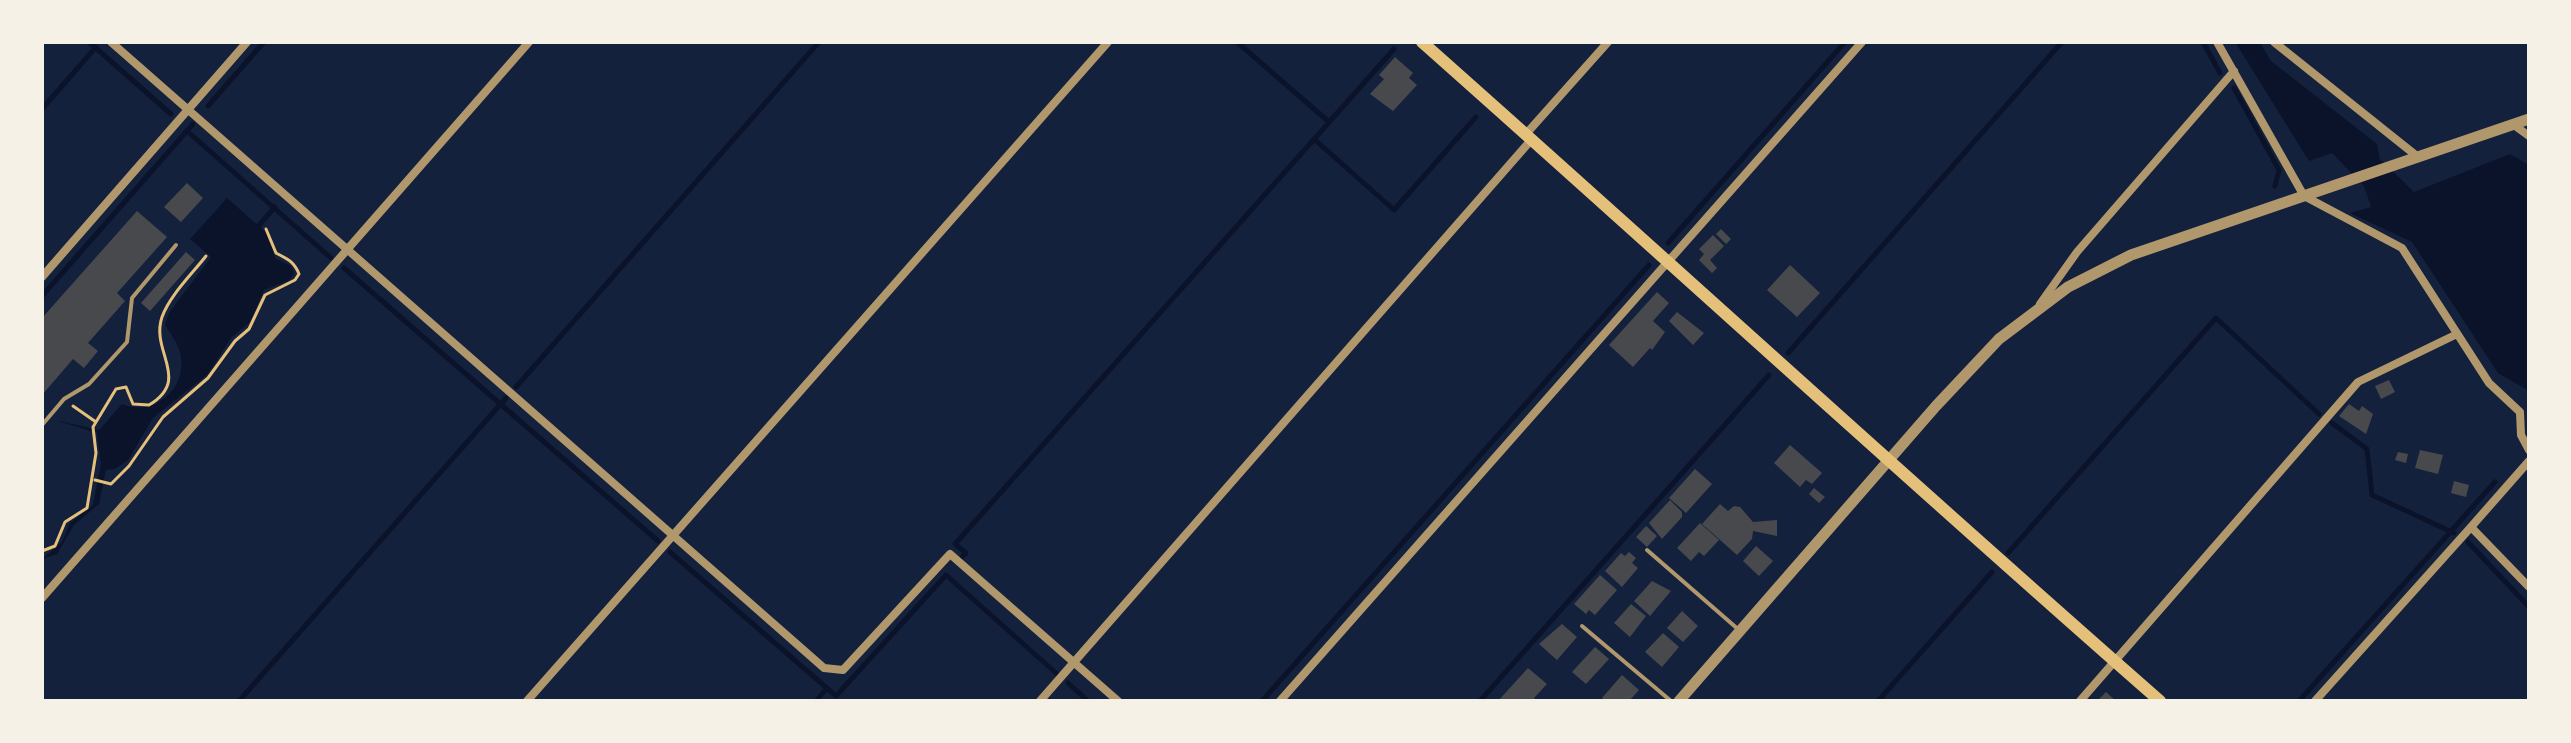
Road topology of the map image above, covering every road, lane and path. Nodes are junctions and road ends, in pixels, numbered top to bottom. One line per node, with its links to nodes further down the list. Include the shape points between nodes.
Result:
1 (111, 42): 11 (street)
2 (247, 42): 11 (street)
3 (529, 42): 20 (street)
4 (1108, 42): 35 (street)
5 (1422, 42): 15 (main road)
6 (1608, 42): 15 (street)
7 (1862, 42): 22 (street)
8 (2217, 42): 10 (street)
9 (2274, 42): 16 (street)
10 (2234, 71): 17 (street); 24 (street, via 2077,252)
11 (190, 108): 20 (street); 23 (street)
12 (2529, 119): 13 (street)
13 (2514, 125): 14 (street); 16 (street)
14 (2529, 136)
15 (1529, 137): 22 (main road); 43 (street)
16 (2418, 157): 17 (street)
17 (2304, 196): 24 (street, via 2117,261); 25 (street, via 2402,248)
18 (266, 229): 33 (path, via 276,253 290,259 299,274 295,280 265,295 257,318 208,378 163,417 129,466 111,484)
19 (176, 245): 26 (lane, via 132,298 127,342 89,384)
20 (347, 248): 35 (street); 39 (street)
21 (206, 256): 29 (path, via 163,313 158,333 171,378 167,388 149,405 133,404 126,387 119,387)
22 (1668, 260): 31 (main road, via 1789,375); 47 (street)
23 (42, 277)
24 (2038, 308): 31 (street, via 1999,339)
25 (2455, 335): 27 (street, via 2489,383); 42 (street, via 2358,382)
26 (64, 399): 28 (lane); 29 (path)
27 (2525, 411): 30 (street, via 2521,435)
28 (42, 425)
29 (94, 425): 33 (path)
30 (2529, 450)
31 (1890, 461): 41 (street); 42 (main road)
32 (2529, 461): 34 (street)
33 (95, 480): 37 (path, via 87,508 65,522 55,546)
34 (2471, 527): 38 (street); 52 (street)
35 (672, 535): 43 (street, via 824,668 843,670 950,554); 44 (street)
36 (1647, 550): 41 (lane)
37 (42, 551)
38 (2529, 587)
39 (42, 598)
40 (1582, 626): 48 (lane)
41 (1741, 631): 49 (street)
42 (2115, 661): 50 (street); 51 (main road)
43 (1075, 662): 45 (street); 46 (street)
44 (527, 701)
45 (1040, 701)
46 (1118, 701)
47 (1280, 701)
48 (1671, 701)
49 (1679, 701)
50 (2080, 701)
51 (2160, 701)
52 (2315, 701)

